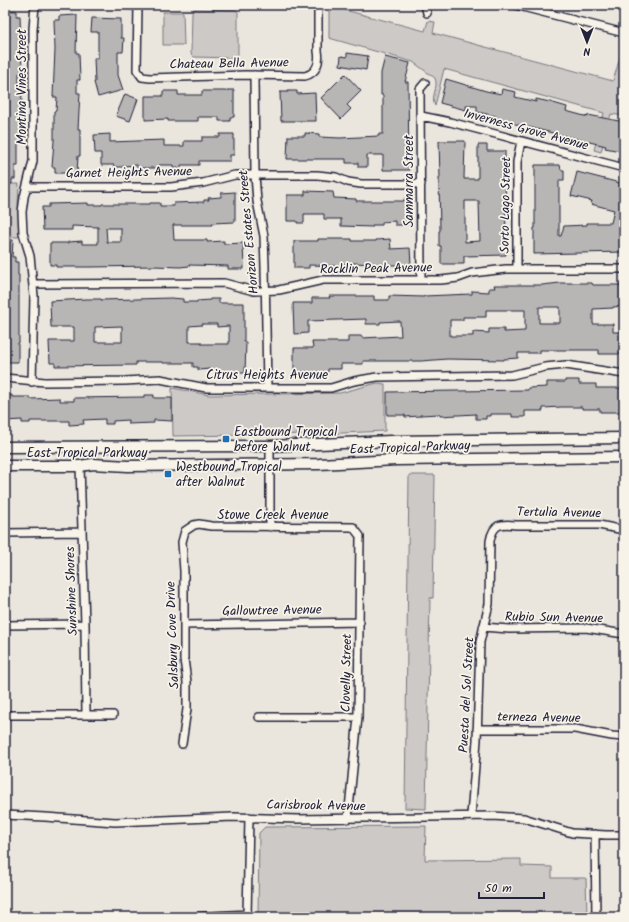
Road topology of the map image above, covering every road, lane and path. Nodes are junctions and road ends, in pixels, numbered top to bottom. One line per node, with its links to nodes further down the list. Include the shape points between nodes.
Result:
1 (35, 5): 17 (street, Montina Vines Street, via 34,161)
2 (128, 5): 3 (street)
3 (138, 5): 10 (street, Chateau Bella Avenue, via 137,62 142,77)
4 (318, 5): 10 (street, Chateau Bella Avenue, via 320,58 315,71 305,76)
5 (425, 5): 8 (street)
6 (515, 5): 7 (street)
7 (535, 8): 9 (street)
8 (427, 13)
9 (624, 33)
10 (254, 75): 15 (street, Horizon Estates Street)
11 (425, 83): 12 (street, Sammarra Street, via 420,89)
12 (421, 116): 13 (street, Inverness Grove Avenue); 16 (street, Sammarra Street)
13 (521, 141): 14 (street, Inverness Grove Avenue); 18 (street, Sorto Lago Street, via 517,162)
14 (624, 168)
15 (255, 175): 16 (street, Garnet Heights Avenue, via 317,175 361,184); 17 (street, Garnet Heights Avenue, via 235,175 171,187); 22 (street, Horizon Estates Street, via 264,236)
16 (421, 184): 20 (street, Sammarra Street)
17 (27, 187): 21 (street, Montina Vines Street, via 22,212 23,233 30,256)
18 (518, 269): 19 (street, Rocklin Peak Avenue); 20 (street, Rocklin Peak Avenue, via 485,271 441,280)
19 (624, 269)
20 (421, 280): 22 (street, Rocklin Peak Avenue, via 323,280)
21 (33, 284): 22 (street, Rocklin Peak Avenue, via 224,283 254,291); 25 (street, Montina Vines Street)
22 (266, 290): 26 (street, Horizon Estates Street)
23 (624, 374): 26 (street, Citrus Heights Avenue, via 566,364 512,375 378,377 331,388)
24 (5, 378): 25 (street, Citrus Heights Avenue)
25 (32, 382): 26 (street, Citrus Heights Avenue, via 160,379 206,388)
26 (267, 388)
27 (624, 438): 28 (main road, East Tropical Parkway, via 391,441)
28 (270, 446): 29 (main road, East Tropical Parkway); 31 (street)
29 (5, 447)
30 (624, 457): 31 (main road, East Tropical Parkway, via 396,460)
31 (270, 465): 33 (main road, East Tropical Parkway); 34 (street)
32 (5, 466): 33 (main road, East Tropical Parkway)
33 (80, 466): 39 (street, Sunshine Shores)
34 (270, 527): 35 (street, Stowe Creek Avenue, via 199,524); 36 (street, Stowe Creek Avenue, via 351,526)
35 (189, 528): 44 (street, Salsbury Cove Drive, via 185,531 182,542)
36 (356, 529): 41 (street, Clovelly Street, via 360,536)
37 (494, 529): 38 (street, Tertulia Avenue, via 502,524 599,525); 45 (street, Puesta del Sol Street, via 490,541 489,604)
38 (624, 530)
39 (82, 532): 40 (street); 42 (street, Sunshine Shores)
40 (5, 534)
41 (360, 622): 44 (street, Gallowtree Avenue); 51 (street, Clovelly Street)
42 (85, 624): 43 (street); 48 (street, Sunshine Shores)
43 (5, 625)
44 (184, 625): 54 (street, Salsbury Cove Drive, via 187,709)
45 (483, 627): 46 (street, Rubio Sun Avenue, via 586,628); 52 (street, Puesta del Sol Street, via 480,642)
46 (624, 634)
47 (5, 715): 48 (street)
48 (86, 715): 49 (street)
49 (112, 715)
50 (260, 717): 51 (street)
51 (358, 717): 58 (street, Clovelly Street)
52 (478, 729): 53 (street, terneza Avenue, via 575,729); 56 (street, Puesta del Sol Street)
53 (624, 737)
54 (182, 744)
55 (5, 816): 57 (street, Carisbrook Avenue, via 115,822)
56 (471, 816): 58 (street, Carisbrook Avenue); 59 (street, Carisbrook Avenue, via 524,818 572,833)
57 (249, 817): 58 (street, Carisbrook Avenue); 61 (street)
58 (348, 819)
59 (596, 834): 60 (street, Carisbrook Avenue); 63 (street)
60 (624, 835)
61 (247, 915): 62 (street)
62 (194, 917)
63 (596, 917)

